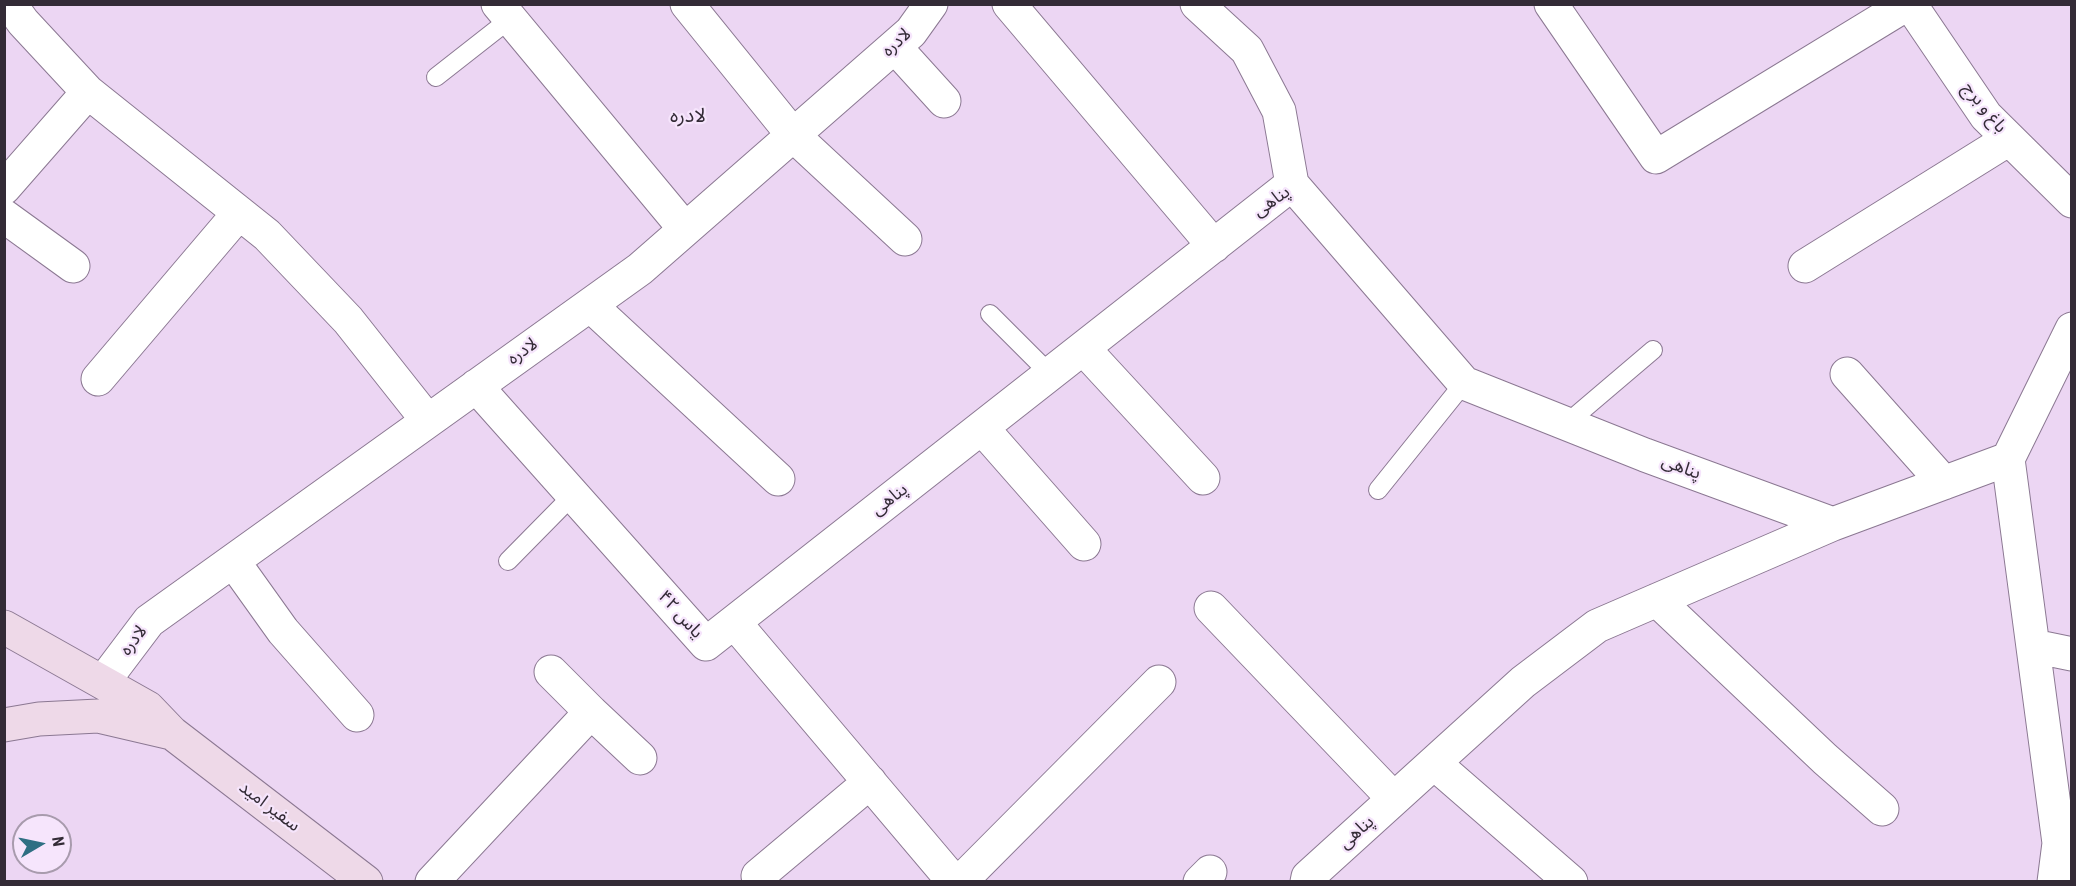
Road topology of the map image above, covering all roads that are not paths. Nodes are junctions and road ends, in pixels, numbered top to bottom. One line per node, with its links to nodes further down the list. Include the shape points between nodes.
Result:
1 (10, 4): 11 (street)
2 (687, 4): 13 (street)
3 (931, 4): 9 (street, لادره, via 911,32)
4 (1009, 4): 22 (street)
5 (1197, 4): 15 (street, via 1247,50 1279,111)
6 (1551, 4): 7 (street, via 1656,157)
7 (1909, 4): 14 (street, باغ و برج, via 1986,116)
8 (504, 12): 10 (lane); 20 (street)
9 (895, 46): 12 (street); 13 (street, لادره)
10 (435, 77)
11 (88, 92): 16 (street); 18 (street)
12 (944, 101)
13 (794, 135): 20 (street, لادره); 21 (street)
14 (2010, 139): 17 (street, باغ و برج); 24 (street)
15 (1292, 184): 22 (street, پناهی); 33 (street, پناهی)
16 (4, 188)
17 (2072, 201)
18 (239, 213): 32 (street); 35 (street, via 267,235 348,320)
19 (4, 216): 23 (street)
20 (685, 229): 25 (street, لادره, via 640,269)
21 (905, 239)
22 (1214, 246): 28 (street, پناهی)
23 (73, 266)
24 (1805, 266)
25 (590, 305): 34 (street, لادره); 39 (street)
26 (990, 314): 30 (lane)
27 (2072, 329): 38 (street)
28 (1083, 348): 30 (street, پناهی); 40 (street)
29 (1653, 350): 36 (lane)
30 (1050, 374): 37 (street, پناهی)
31 (1847, 374): 41 (street)
32 (98, 379)
33 (1464, 383): 36 (street, پناهی); 42 (lane)
34 (476, 386): 35 (street, لادره); 43 (street, یاس ۴۲)
35 (428, 421): 46 (street, لادره)
36 (1566, 424): 44 (street, پناهی)
37 (982, 428): 45 (street); 50 (street, پناهی)
38 (2008, 459): 41 (street, پناهی); 52 (street)
39 (778, 478)
40 (1203, 478)
41 (1944, 483): 44 (street, پناهی)
42 (1378, 490)
43 (573, 495): 47 (lane); 50 (street, یاس ۴۲, via 706,644)
44 (1833, 524): 48 (street, پناهی)
45 (1084, 544)
46 (233, 561): 55 (street, لادره, via 149,621); 58 (street, via 283,631)
47 (508, 561)
48 (1657, 600): 62 (street, پناهی, via 1597,626 1523,682); 65 (street)
49 (1211, 608): 64 (street)
50 (734, 622): 63 (street)
51 (4, 627): 55 (street, سفیر امید)
52 (2033, 646): 53 (street); 73 (street, via 2059,843)
53 (2072, 654)
54 (551, 672): 57 (street)
55 (104, 682): 60 (street, سفیر امید, via 148,708)
56 (1159, 682): 70 (street)
57 (591, 712): 61 (street); 68 (street)
58 (357, 715)
59 (4, 724): 60 (street, via 99,716)
60 (172, 733): 67 (street, سفیر امید)
61 (640, 758)
62 (1434, 763): 64 (street, پناهی); 72 (street)
63 (870, 782): 66 (street); 69 (street)
64 (1394, 800): 71 (street, پناهی)
65 (1882, 809)
66 (758, 876)
67 (366, 882)
68 (432, 882)
69 (954, 882)
70 (960, 882)
71 (1307, 882)
72 (1571, 882)
73 (2054, 882)

